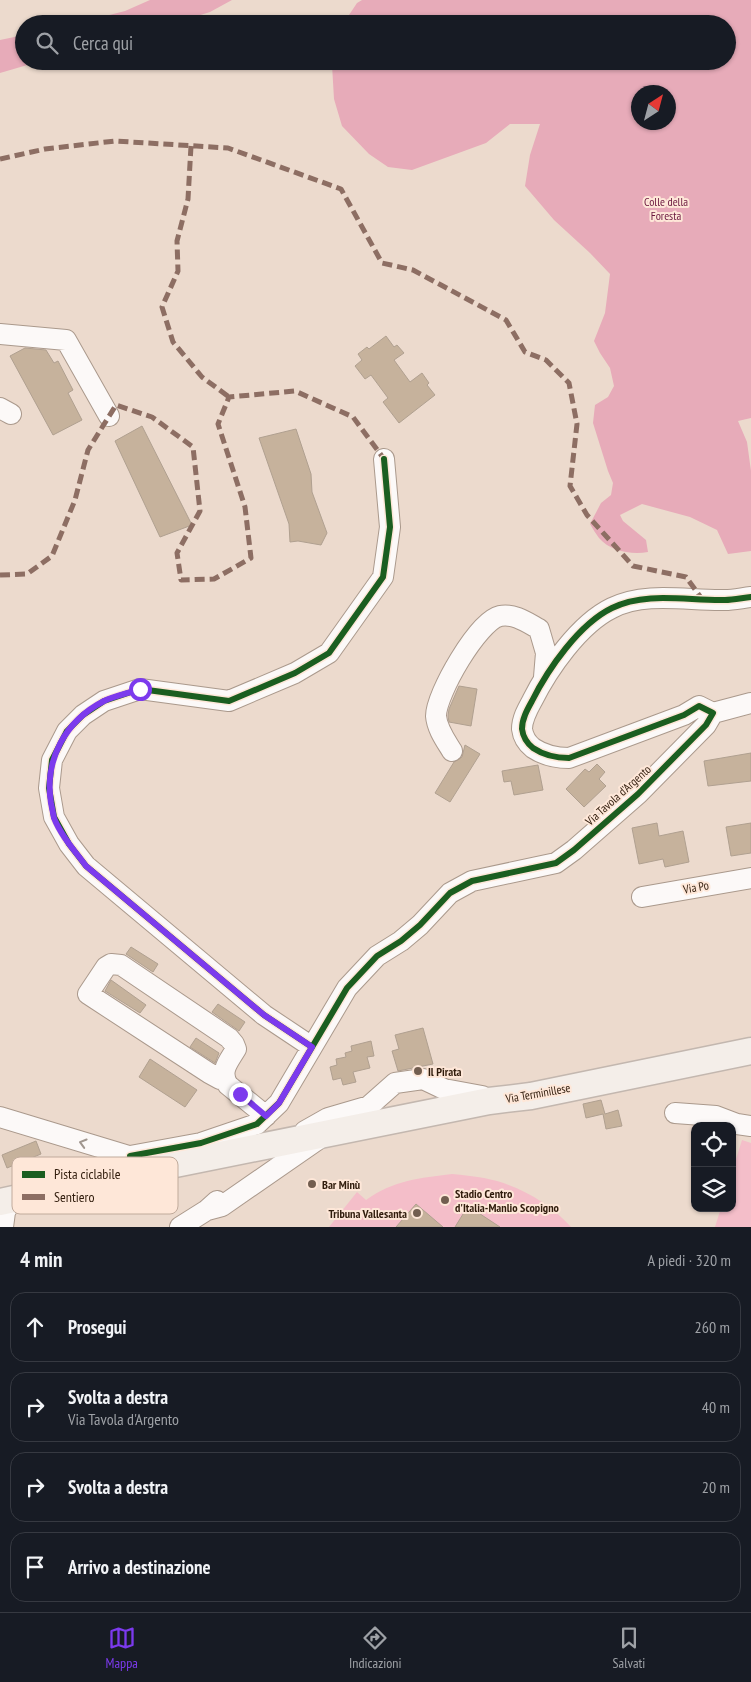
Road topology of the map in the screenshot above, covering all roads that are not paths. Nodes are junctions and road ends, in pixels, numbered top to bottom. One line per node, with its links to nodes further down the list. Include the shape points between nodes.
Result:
1 (0, 334): 2 (street, via 66,340)
2 (109, 416)
3 (384, 459): 11 (street, via 390,527 383,577 328,652 295,674 229,701 140,689 104,701 67,731 52,760 49,788 54,817 68,844 86,866 264,1015)
4 (751, 597): 5 (street, via 629,601 610,609 589,624)
5 (544, 676): 7 (street, via 524,715 522,730 527,744 555,758 569,758 684,715 699,706); 8 (street, via 546,654 539,630 521,618 501,616 492,620 476,634 466,649 439,703 436,717)
6 (751, 703): 7 (street)
7 (713, 713): 11 (street, Via Tavola d'Argento, via 680,753 574,850 556,862 472,881 450,893 420,925 377,956 346,988)
8 (452, 751)
9 (751, 878): 10 (street, Via Po)
10 (642, 897)
11 (312, 1047): 17 (street, Via Tavola d'Argento, via 279,1103)
12 (751, 1051): 14 (main road, Via Terminillese, via 531,1096)
13 (224, 1079): 13 (street, via 220,1080 88,994 106,967 121,965 229,1038 236,1049 224,1070); 17 (street)
14 (489, 1101): 19 (main road, Via Terminillese); 19 (street, via 482,1096 444,1089 424,1079 395,1084 369,1106 328,1118 305,1131)
15 (675, 1113): 18 (street, via 716,1116)
16 (0, 1116): 21 (street, one-way to 16)
17 (266, 1116): 21 (street, Via Tavola d'Argento, via 258,1124 201,1143)
18 (751, 1126)
19 (315, 1137): 20 (main road, Via Terminillese); 24 (street, via 222,1206)
20 (256, 1148): 22 (main road, Via Terminillese); 24 (street, via 262,1159 258,1170)
21 (130, 1156)
22 (178, 1163)
23 (6, 1201): 25 (street)
24 (207, 1210): 26 (street)
25 (3, 1227)
26 (180, 1227)

